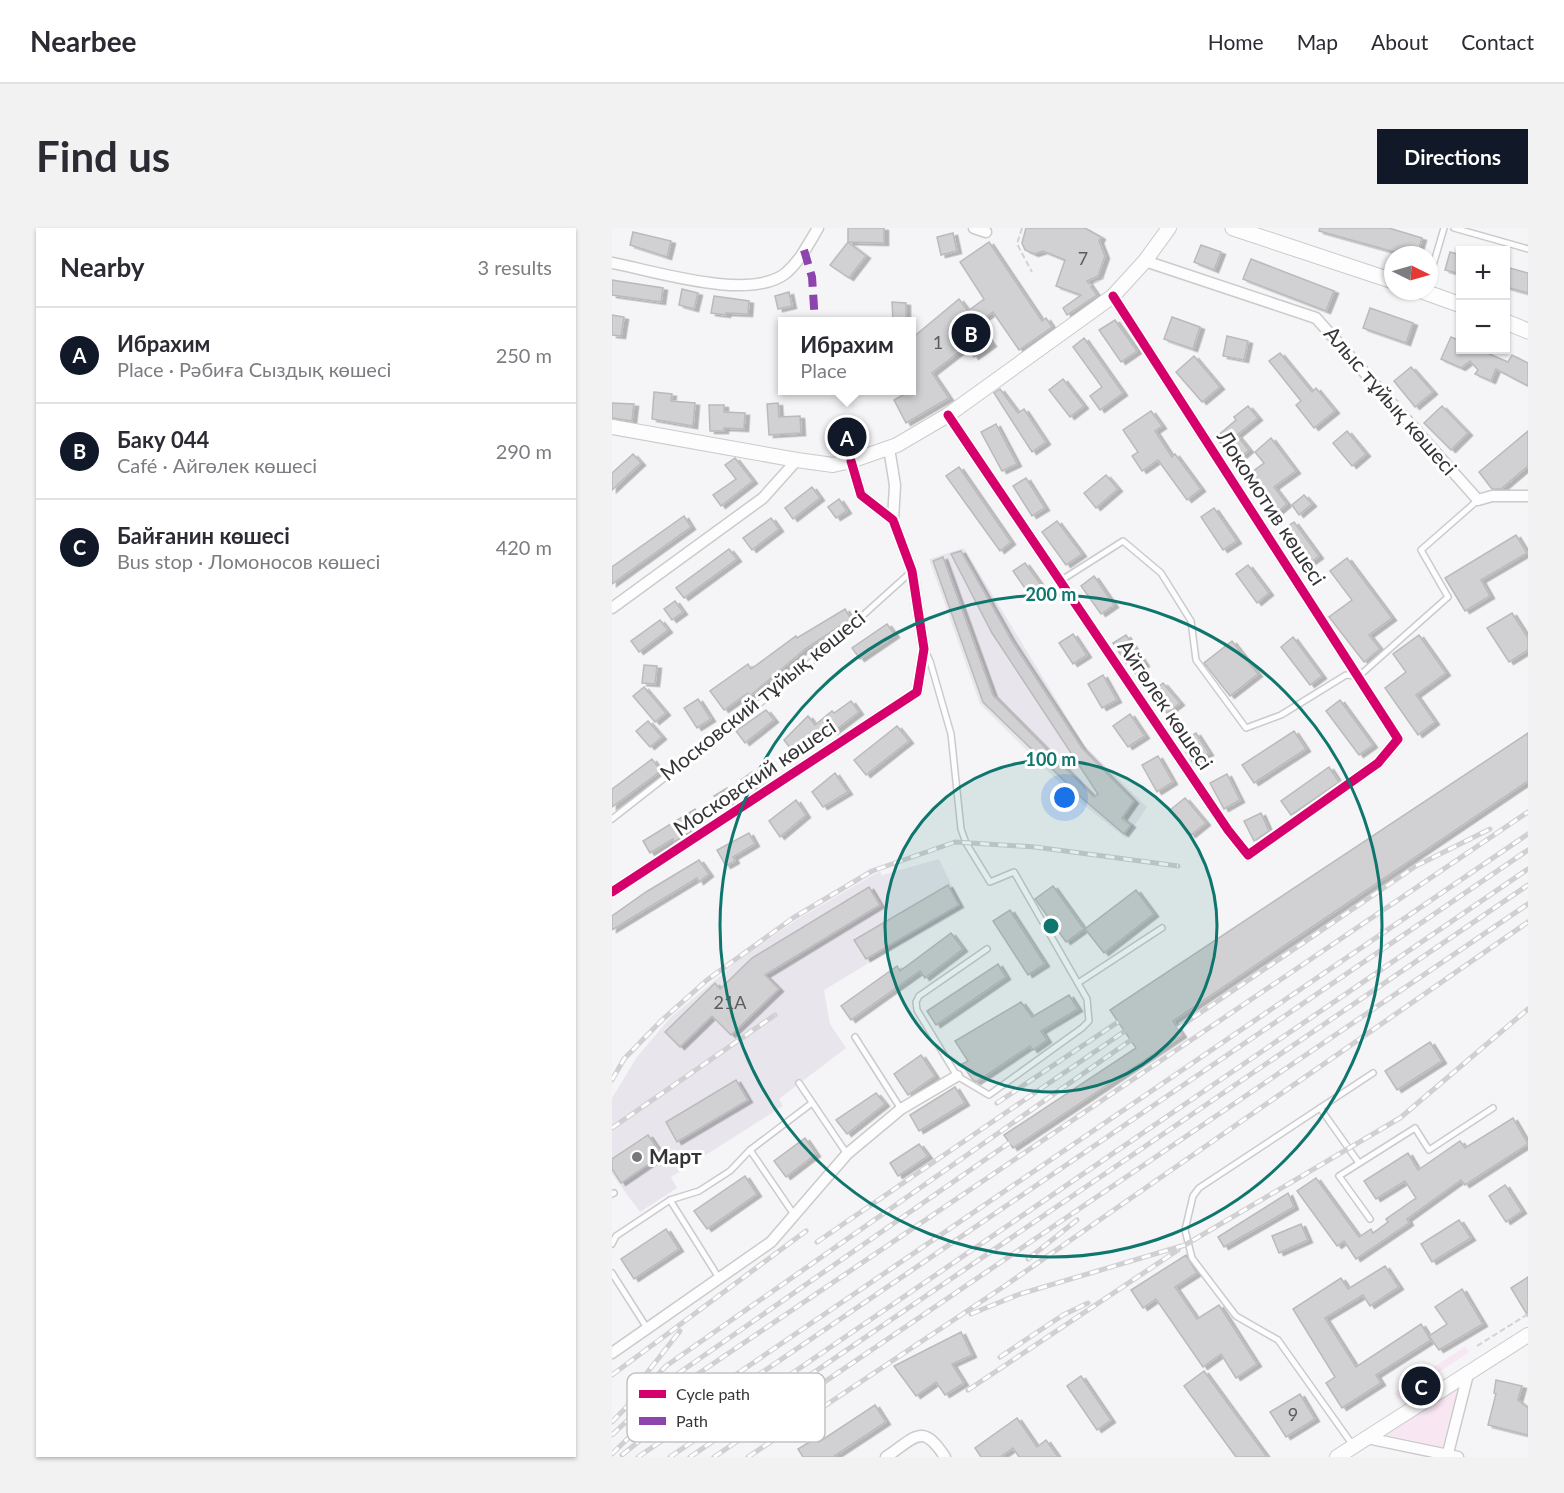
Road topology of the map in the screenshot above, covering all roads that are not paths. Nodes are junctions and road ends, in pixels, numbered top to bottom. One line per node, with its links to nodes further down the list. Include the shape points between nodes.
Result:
1 (818, 228): 11 (street, via 785,274 750,286 722,285)
2 (974, 228): 7 (street)
3 (1169, 228): 10 (street)
4 (1233, 228): 12 (main road)
5 (1444, 228): 8 (lane)
6 (1454, 228): 9 (lane)
7 (986, 232)
8 (1438, 247)
9 (1528, 249)
10 (1145, 261): 14 (street); 24 (street, Алыс тұйық көшесі, via 1316,318)
11 (612, 263)
12 (1384, 278)
13 (1438, 294): 15 (main road)
14 (1113, 296): 18 (street); 30 (street, Локомотив көшесі)
15 (1456, 303)
16 (1510, 324): 17 (main road)
17 (1528, 331)
18 (948, 415): 20 (street); 27 (street, Айгөлек көшесі)
19 (612, 427): 21 (street)
20 (889, 448): 22 (street); 25 (street, via 895,485)
21 (797, 460): 22 (street, via 833,465); 28 (street, via 763,498)
22 (851, 461): 25 (street, via 861,495)
23 (1528, 496): 24 (street)
24 (1478, 500): 30 (lane, via 1421,550 1448,597)
25 (893, 520): 26 (street)
26 (912, 571): 29 (street); 32 (lane, Московский тұйық көшесі, via 801,671)
27 (1060, 581): 30 (lane, via 1123,541 1161,573 1191,621 1196,660 1246,728 1281,715 1346,675); 31 (street, Айгөлек көшесі, via 1248,855 1378,764)
28 (612, 608)
29 (924, 649): 33 (street, Московский көшесі, via 917,692); 36 (lane, via 951,735 961,829 966,843 990,882 1014,872)
30 (1359, 676): 31 (street, Локомотив көшесі)
31 (1398, 740)
32 (612, 819)
33 (612, 892)
34 (1162, 928): 36 (lane)
35 (987, 949): 39 (lane, via 919,996 916,1002 917,1010)
36 (1078, 983): 39 (lane, via 1089,1010 1089,1021 1082,1028 989,1095)
37 (855, 1037): 44 (lane)
38 (1373, 1073): 42 (lane)
39 (957, 1076): 44 (street)
40 (799, 1083): 41 (lane)
41 (812, 1103): 45 (lane); 46 (lane)
42 (1320, 1108): 47 (lane); 59 (lane, via 1199,1188 1193,1196 1185,1230 1192,1258 1236,1316 1278,1340)
43 (1493, 1108): 47 (lane, via 1429,1150 1415,1128)
44 (900, 1109): 46 (street)
45 (750, 1150): 48 (lane, via 730,1171 699,1191); 49 (lane)
46 (847, 1154): 49 (street)
47 (1359, 1163): 50 (lane, via 1339,1176)
48 (669, 1200): 51 (lane, via 616,1236); 53 (lane)
49 (795, 1216): 53 (street, via 771,1242)
50 (1370, 1219)
51 (612, 1244)
52 (612, 1273): 54 (lane)
53 (719, 1278): 54 (street)
54 (647, 1328): 56 (street)
55 (1528, 1335): 57 (street)
56 (612, 1353)
57 (1468, 1374): 58 (street); 60 (street)
58 (1367, 1438): 59 (street); 60 (street)
59 (1354, 1446): 63 (street)
60 (1451, 1456)
61 (886, 1457): 62 (street, via 918,1436 927,1435)
62 (945, 1457)
63 (1337, 1457)

